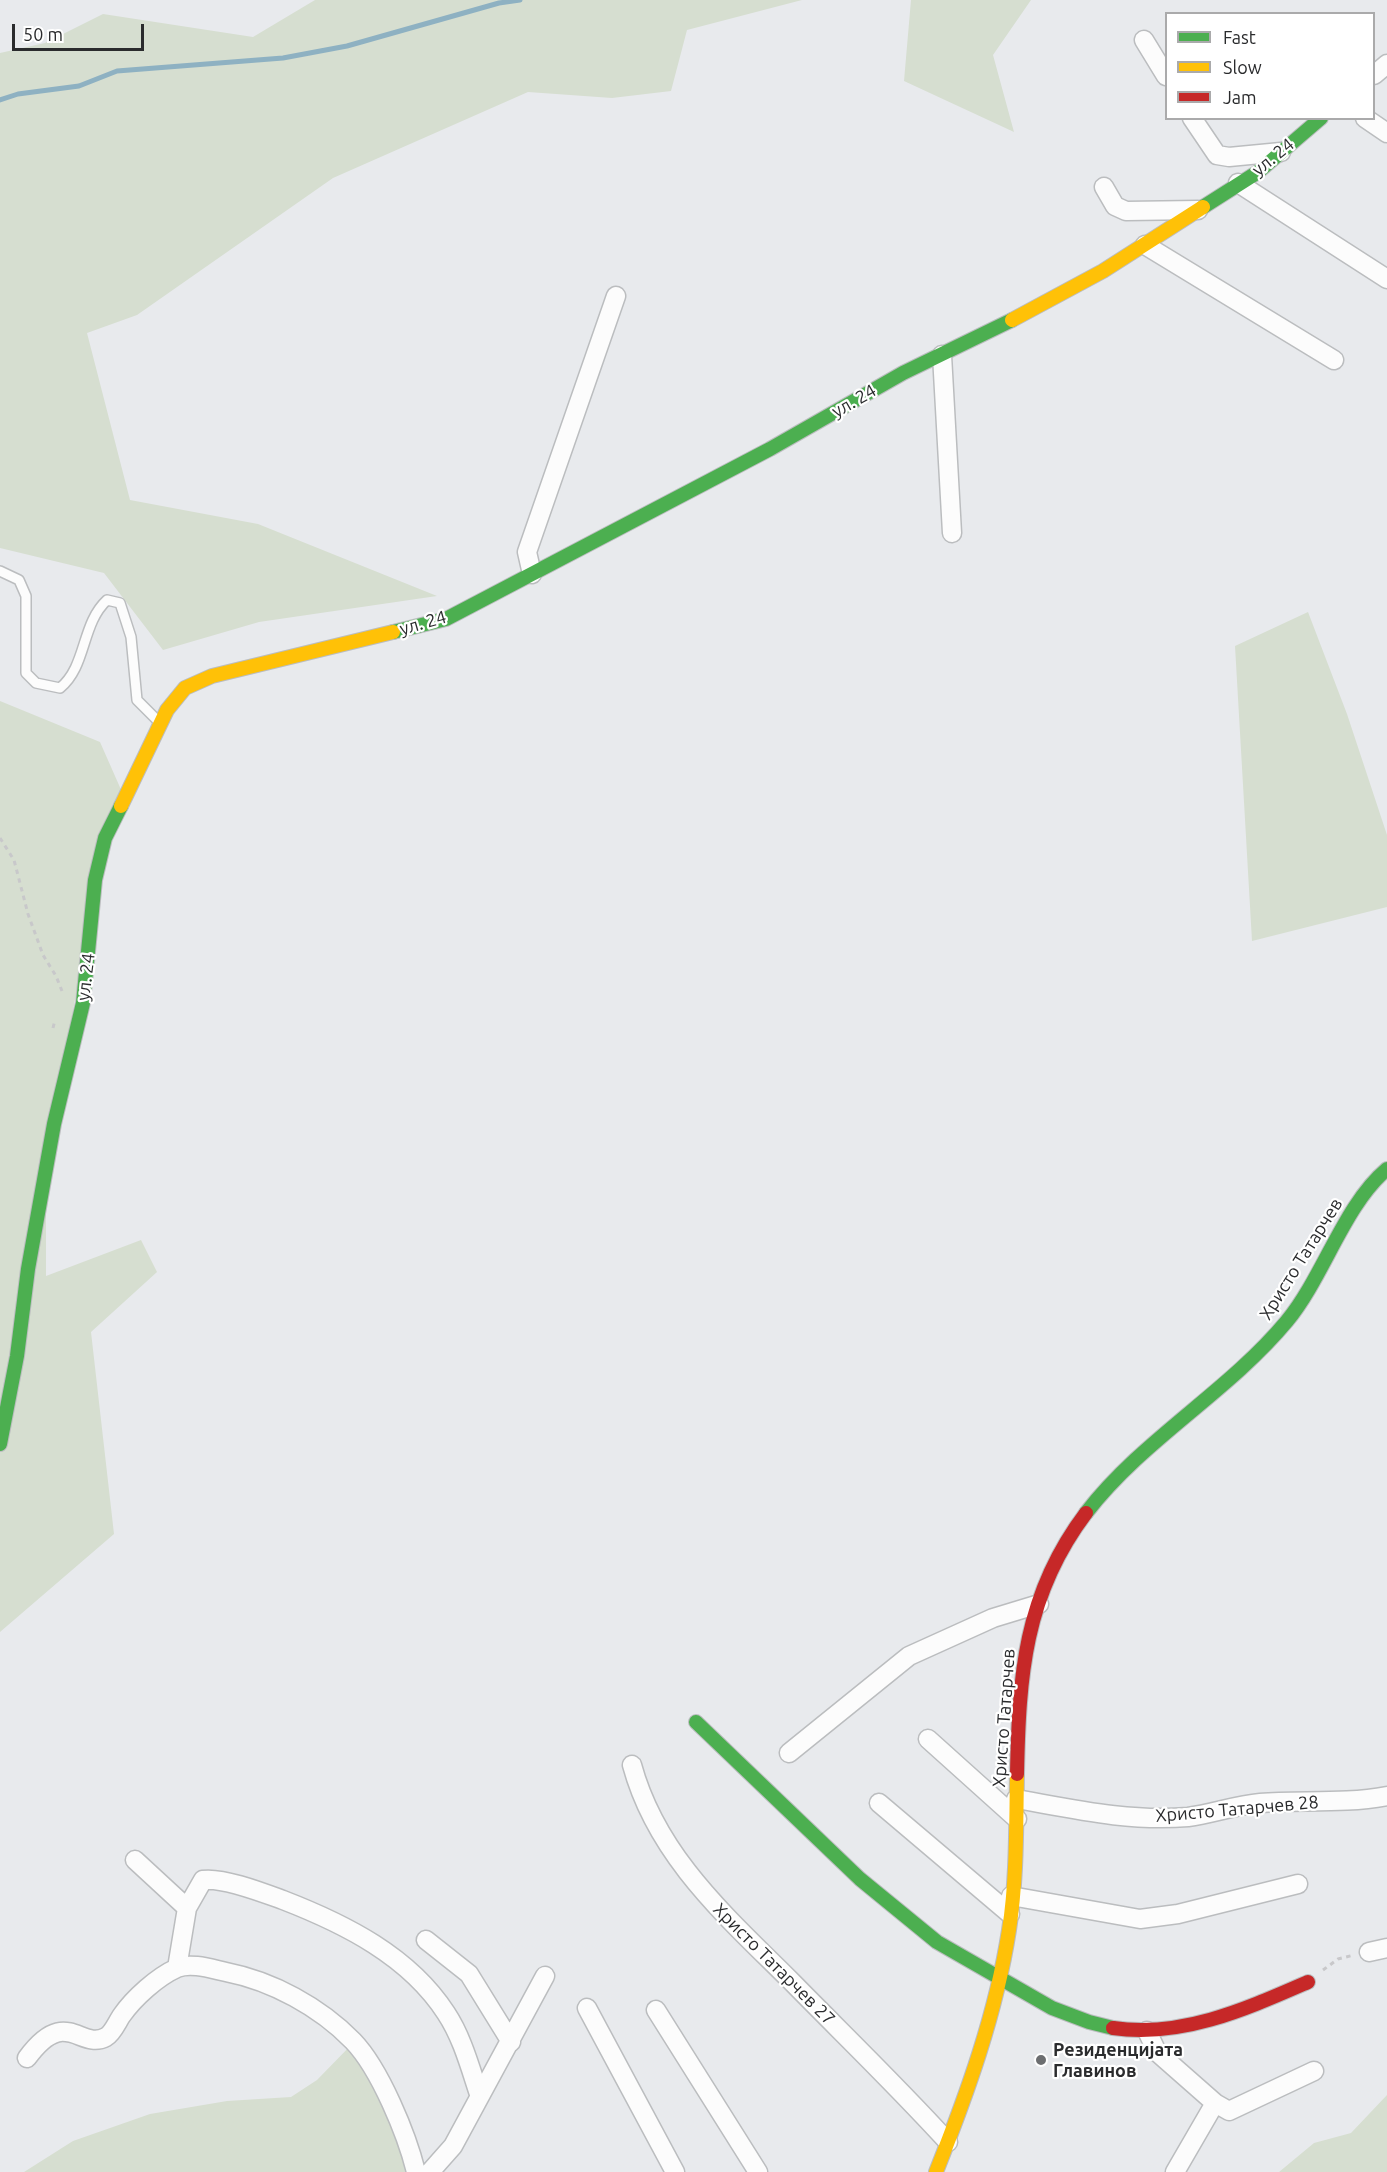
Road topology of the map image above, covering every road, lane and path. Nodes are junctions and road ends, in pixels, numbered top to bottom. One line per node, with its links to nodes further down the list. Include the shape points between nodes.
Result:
1 (1144, 40): 3 (street)
2 (1387, 64): 4 (street)
3 (1165, 73)
4 (1375, 74)
5 (1193, 120): 9 (street, via 1217,155)
6 (1319, 120): 9 (street, ул. 24)
7 (1368, 120): 8 (street)
8 (1387, 133)
9 (1281, 152): 10 (street, ул. 24)
10 (1239, 183): 12 (street, ул. 24); 14 (street)
11 (1104, 187): 12 (street, via 1115,206 1126,212)
12 (1203, 209): 13 (street, ул. 24)
13 (1145, 245): 16 (street, ул. 24); 17 (street)
14 (1387, 279)
15 (616, 296): 20 (street, via 527,552)
16 (942, 355): 18 (street); 20 (street, ул. 24)
17 (1334, 360)
18 (952, 533)
19 (0, 571): 21 (lane, via 19,580 26,596 26,673 36,683 60,688 72,678 97,610 107,600 120,603 131,637 137,700)
20 (532, 574): 21 (street, ул. 24, via 446,619 212,676 185,688)
21 (160, 723): 27 (street, ул. 24, via 105,838 95,880 83,1003 54,1124 28,1269 18,1356)
22 (0, 838): 23 (path, via 14,860 43,955 62,992)
23 (60, 1001)
24 (58, 1010): 25 (path)
25 (53, 1028)
26 (1387, 1169): 28 (street, Христо Татарчев, via 1358,1204 1282,1328 1099,1495 1060,1555)
27 (0, 1444)
28 (1039, 1604): 31 (street, via 993,1618 909,1656); 34 (street, Христо Татарчев, via 1026,1643)
29 (696, 1722): 46 (street, via 860,1879 951,1951)
30 (928, 1739): 36 (street)
31 (789, 1753)
32 (632, 1765): 56 (street, Христо Татарчев 27, via 640,1794 666,1844 701,1891)
33 (1387, 1796): 34 (street, Христо Татарчев 28, via 1258,1803 1188,1817 1109,1816)
34 (1016, 1799): 36 (street, Христо Татарчев)
35 (879, 1803): 39 (street)
36 (1017, 1819): 39 (street, Христо Татарчев)
37 (135, 1860): 40 (street)
38 (1298, 1884): 39 (street, via 1188,1912 1140,1919)
39 (1010, 1905): 46 (street, Христо Татарчев)
40 (188, 1908): 44 (street); 54 (street, via 204,1880 217,1880 320,1914 361,1936 416,1978 441,2006 455,2029)
41 (426, 1940): 51 (street, via 469,1974)
42 (1387, 1948): 43 (street)
43 (1369, 1952): 47 (path, via 1338,1959)
44 (177, 1968): 52 (street, via 137,1998 109,2036 99,2040 73,2032 56,2032 40,2040); 57 (street, via 198,1966 256,1980 330,2020 370,2064 407,2141)
45 (545, 1976): 51 (street)
46 (999, 1978): 50 (street, via 1058,2013 1092,2023); 56 (street, Христо Татарчев, via 978,2060)
47 (1308, 1983): 50 (street, via 1223,2016)
48 (586, 2008): 59 (street)
49 (656, 2010): 60 (street)
50 (1147, 2031): 55 (street, via 1157,2052)
51 (511, 2042): 54 (street)
52 (27, 2058)
53 (1314, 2071): 55 (street, via 1229,2112)
54 (479, 2094): 58 (street, via 453,2146)
55 (1215, 2103): 62 (street)
56 (948, 2142): 61 (street, Христо Татарчев)
57 (416, 2172)
58 (430, 2172)
59 (675, 2172)
60 (758, 2172)
61 (936, 2172)
62 (1175, 2172)

